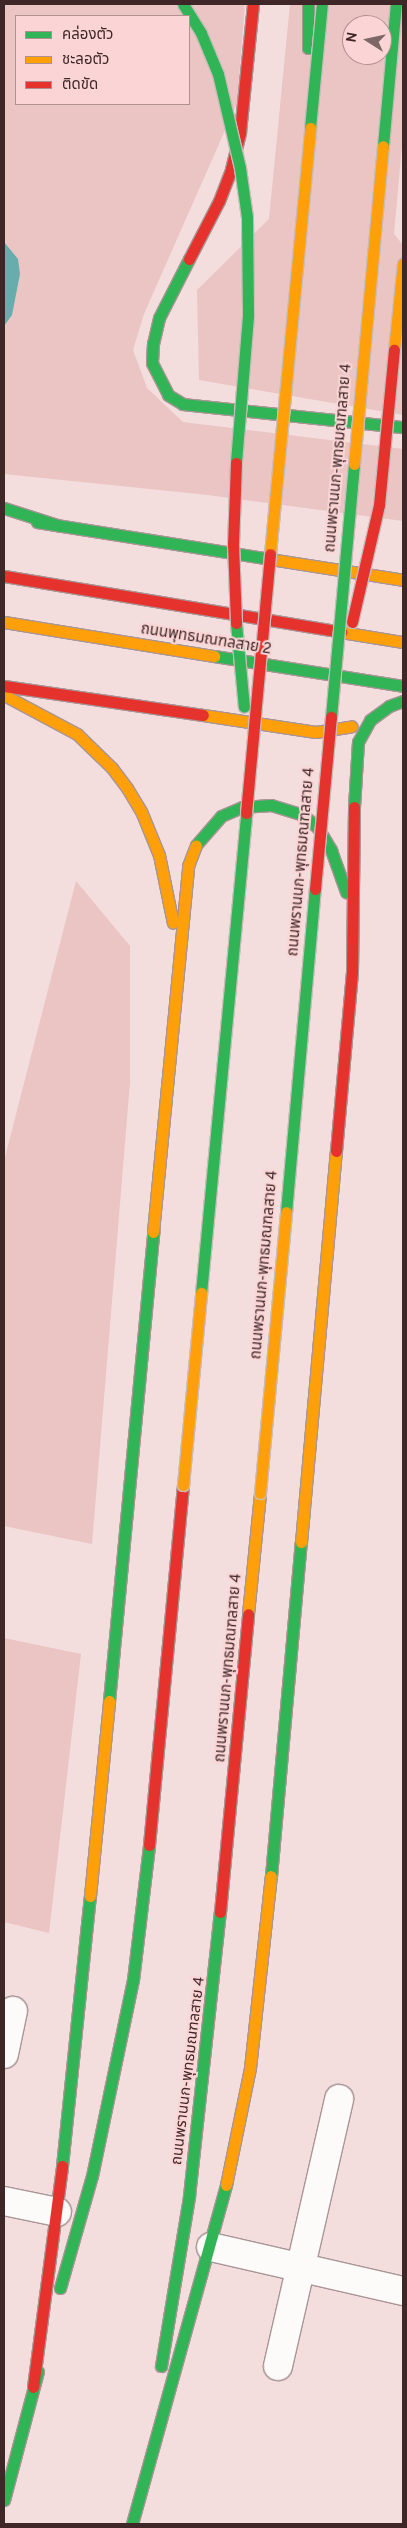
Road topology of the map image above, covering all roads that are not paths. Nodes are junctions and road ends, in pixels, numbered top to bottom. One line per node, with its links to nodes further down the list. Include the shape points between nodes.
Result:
1 (183, 4): 7 (main road, bridge)
2 (253, 4): 11 (main road, via 240,132 231,169 219,201 159,318 152,363 168,394 184,404)
3 (308, 4): 8 (main road, bridge)
4 (322, 4): 8 (main road, bridge)
5 (396, 4): 21 (main road, ถนนพรานนก-พุทธมณฑลสาย 4, bridge)
6 (190, 15): 26 (main road, bridge, via 218,74 238,160 247,217 248,307 235,471 234,544 238,654)
7 (190, 15)
8 (307, 157): 26 (main road, bridge)
9 (403, 263): 12 (main road, bridge)
10 (403, 387): 12 (main road, bridge)
11 (403, 427)
12 (385, 458): 21 (main road, bridge, via 371,548)
13 (4, 508): 15 (main road)
14 (4, 517): 15 (main road)
15 (60, 526): 17 (main road)
16 (4, 576): 19 (main road)
17 (403, 580)
18 (4, 622): 22 (main road, ถนนพุทธมณฑลสาย 2)
19 (403, 642)
20 (4, 686): 25 (main road, via 316,732 337,730)
21 (333, 686): 40 (main road, ถนนพรานนก-พุทธมณฑลสาย 4, bridge, via 260,1493 199,2118 177,2277)
22 (403, 686)
23 (4, 695): 28 (main road, via 77,734 112,768 141,811 159,855 170,898)
24 (403, 701): 25 (main road, via 389,706)
25 (370, 720): 27 (main road, via 358,742 354,767)
26 (250, 763): 38 (main road, bridge, via 148,1858 130,1997 92,2176)
27 (353, 923): 28 (main road, via 337,863 311,821 272,804 253,804 231,811 205,831 192,853); 34 (main road, via 352,972 265,1943 240,2129)
28 (174, 1007): 33 (main road, via 82,1983)
29 (13, 2011): 30 (street)
30 (4, 2054)
31 (339, 2098): 35 (street)
32 (4, 2201): 33 (street)
33 (57, 2212): 38 (main road)
34 (211, 2247): 35 (street); 40 (main road)
35 (300, 2268): 36 (street); 37 (street)
36 (403, 2291)
37 (278, 2366)
38 (33, 2387): 39 (main road)
39 (4, 2500)
40 (131, 2524)

